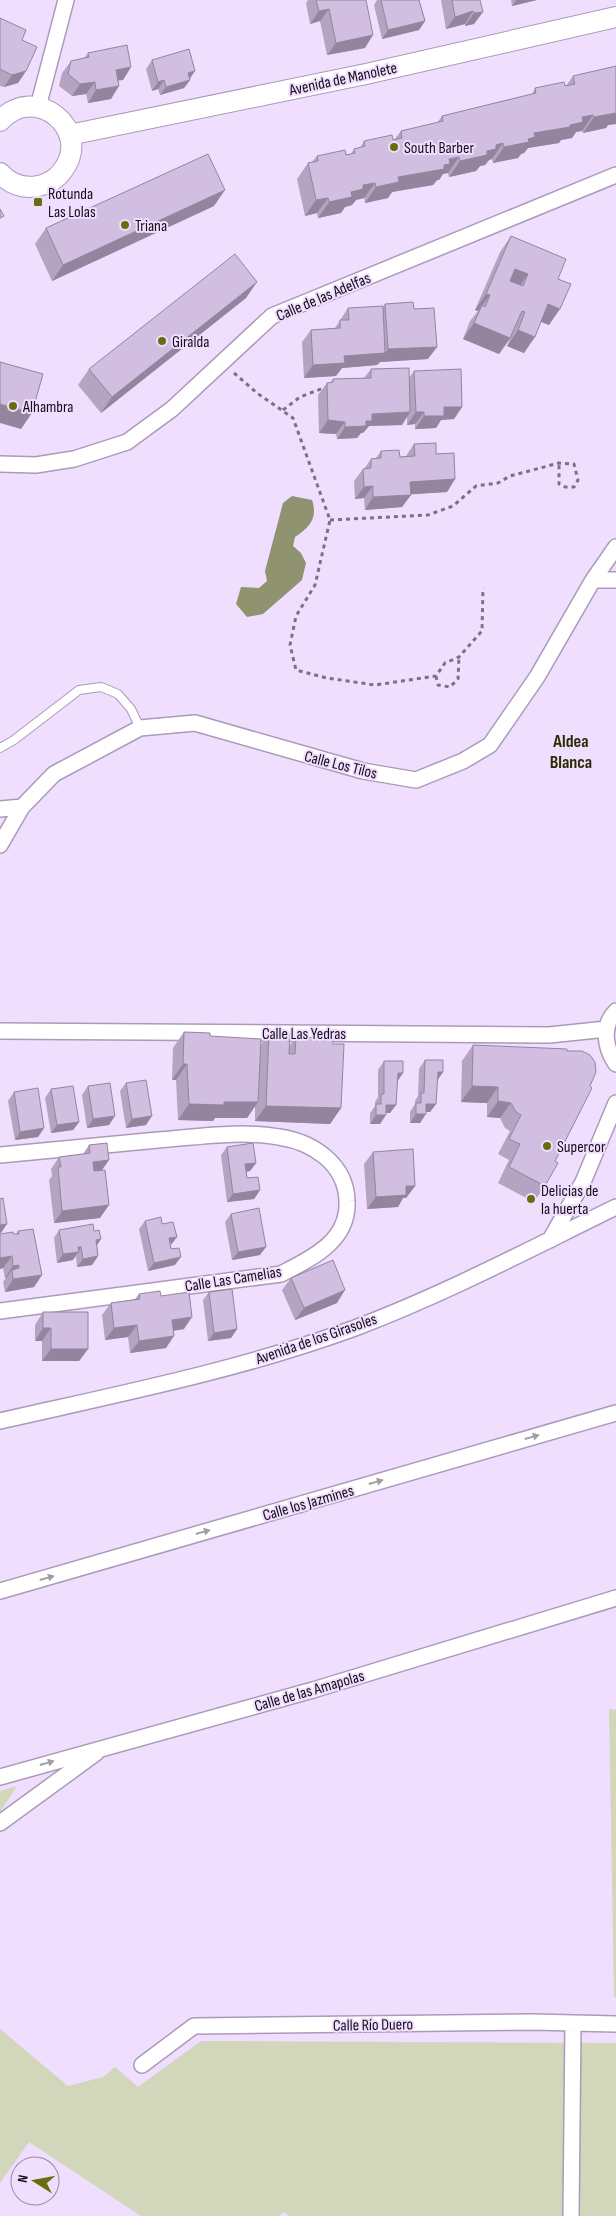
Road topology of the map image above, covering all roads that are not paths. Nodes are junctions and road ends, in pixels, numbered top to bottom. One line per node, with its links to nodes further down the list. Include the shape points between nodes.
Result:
1 (66, 0): 3 (street)
2 (616, 17): 5 (street, Avenida de Manolete, via 366,74)
3 (38, 107): 4 (street, via 16,109); 5 (street, via 58,117)
4 (0, 121)
5 (70, 135): 6 (street, via 67,166 52,181 22,187)
6 (0, 173)
7 (614, 177): 8 (street, Calle de las Adelfas, via 272,316 172,409 127,442 74,459 36,465)
8 (0, 464)
9 (616, 547): 10 (street, Calle Los Tilos)
10 (593, 580): 11 (street); 12 (street, Calle Los Tilos, via 537,677 490,745 463,761 416,780 362,772 195,723)
11 (616, 580)
12 (140, 728): 13 (lane, via 131,709 118,694 102,687 79,690); 14 (street, Calle Los Tilos, via 54,774)
13 (0, 748)
14 (22, 807): 15 (street); 16 (street, Calle Los Tilos)
15 (0, 809)
16 (0, 845)
17 (616, 1011): 18 (street)
18 (607, 1029): 19 (street, Calle Las Yedras, via 549,1035); 20 (street, via 606,1042)
19 (0, 1031)
20 (616, 1064)
21 (616, 1103): 24 (street, via 583,1182)
22 (0, 1155): 25 (street, Calle Las Camelias, via 227,1134 280,1137 305,1144 332,1162 347,1191 348,1209 331,1244 281,1274)
23 (616, 1207): 24 (street, Avenida de los Girasoles)
24 (550, 1240): 27 (street, Avenida de los Girasoles, via 354,1328 208,1374)
25 (0, 1311)
26 (616, 1413): 28 (street, Calle los Jazmines, one-way to 26)
27 (0, 1421)
28 (0, 1591)
29 (616, 1598): 30 (street, Calle de las Amapolas, via 313,1690)
30 (105, 1747): 31 (street, Calle de las Amapolas, one-way to 30); 32 (street)
31 (0, 1776)
32 (0, 1823)
33 (573, 2023): 34 (street, Calle Río Duero); 35 (street, Calle Río Duero, via 194,2026); 36 (street)
34 (616, 2024)
35 (142, 2065)
36 (571, 2216)

